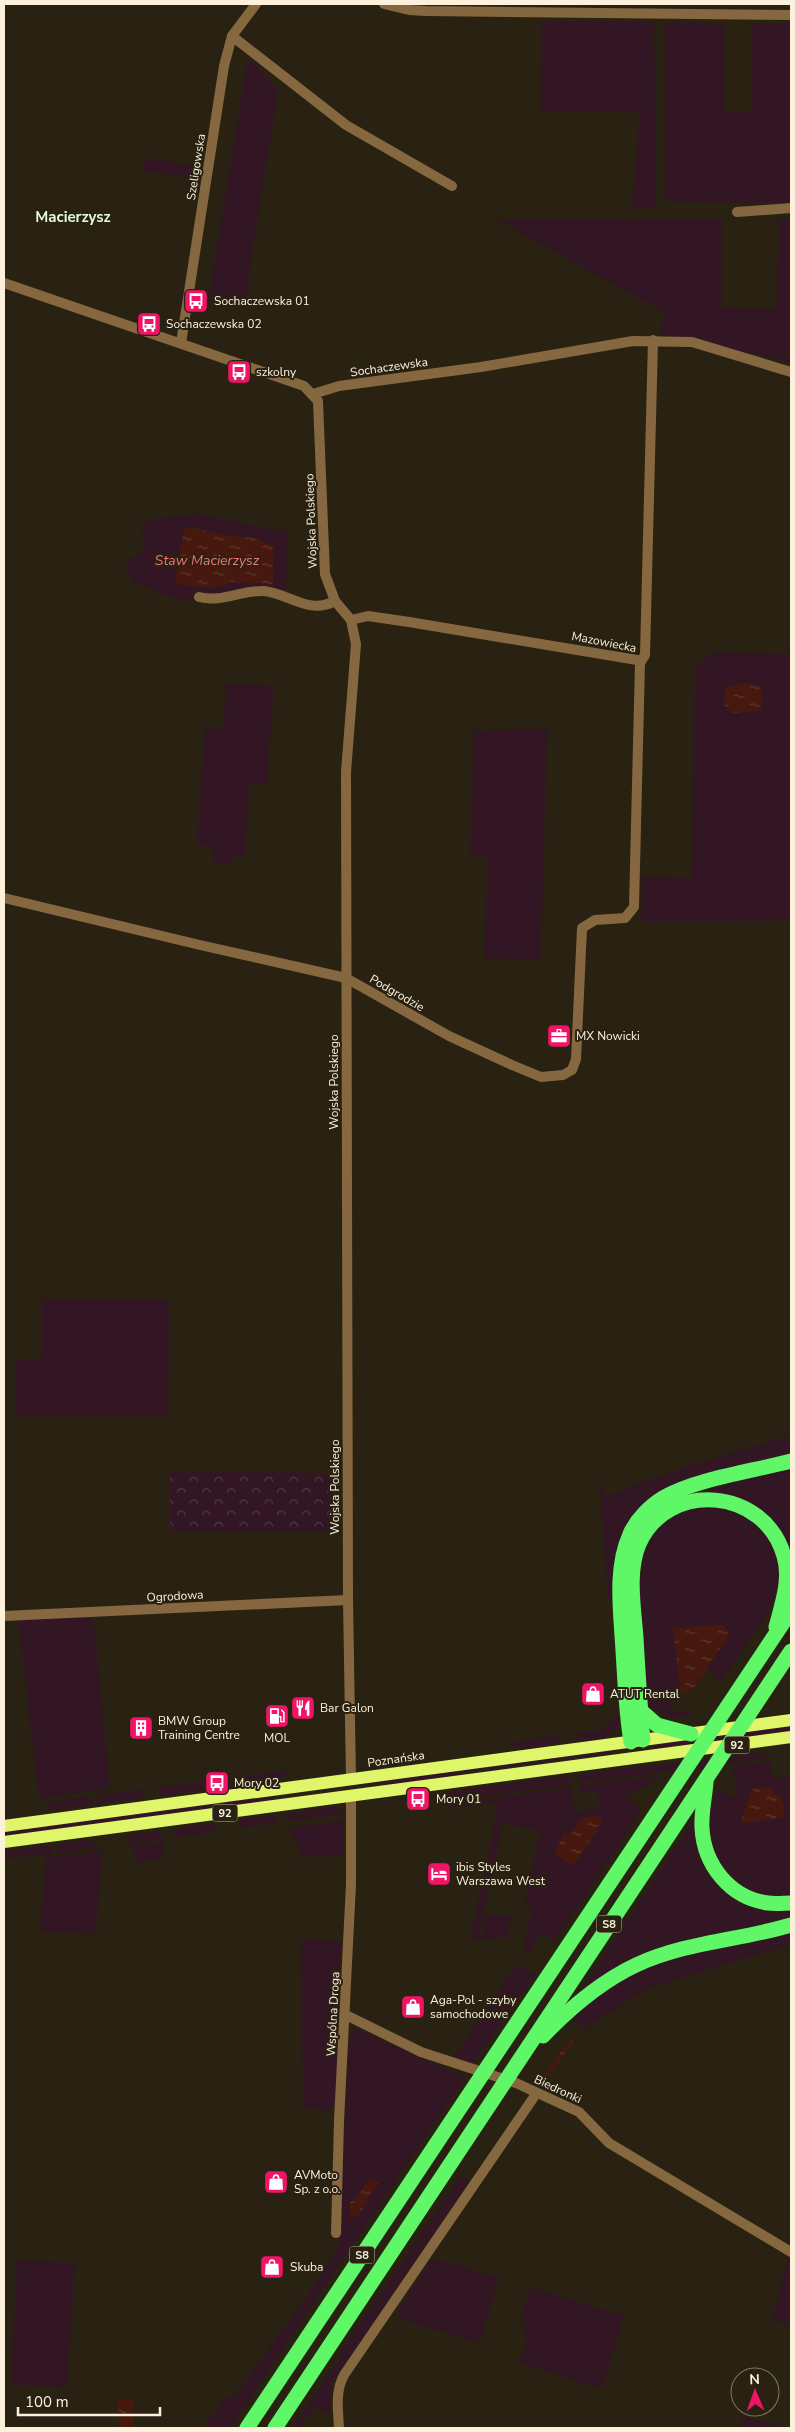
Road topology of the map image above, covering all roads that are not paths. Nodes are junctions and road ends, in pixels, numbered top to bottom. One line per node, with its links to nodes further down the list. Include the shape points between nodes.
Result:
1 (256, 4): 6 (street, Szeligowska)
2 (384, 4): 3 (street, via 409,10)
3 (535, 8): 4 (street)
4 (660, 8): 5 (street)
5 (791, 14)
6 (232, 36): 7 (street, via 346,125); 12 (street, Szeligowska, via 224,66)
7 (452, 186)
8 (791, 208): 9 (street)
9 (737, 212)
10 (4, 283): 12 (street)
11 (653, 340): 13 (street, Sochaczewska, via 692,342); 14 (street, Sochaczewska, via 339,386); 18 (street, via 645,655)
12 (181, 343): 14 (street, via 304,386)
13 (791, 372)
14 (313, 394): 16 (street, Wojska Polskiego, via 318,401 320,423 325,574)
15 (199, 597): 16 (street, via 222,599 240,592 266,591 310,605 325,606)
16 (336, 600): 17 (street, Wojska Polskiego)
17 (351, 620): 18 (street, Mazowiecka, via 368,616 409,622 637,660); 21 (street, Wojska Polskiego, via 356,644 346,772)
18 (640, 664): 20 (street, Mazowiecka)
19 (4, 898): 21 (street, Podgrodzie)
20 (634, 907): 21 (street, Podgrodzie, via 625,918 595,920 582,928 576,1059 572,1070 563,1075 541,1077 512,1065 441,1031)
21 (346, 978): 23 (street, Wojska Polskiego)
22 (791, 1461): 32 (highway, via 674,1493 656,1503 630,1534 621,1568 620,1592 626,1706)
23 (348, 1600): 25 (street, Ogrodowa); 35 (street, Wojska Polskiego)
24 (791, 1611): 26 (highway, S8)
25 (4, 1616)
26 (773, 1638): 28 (highway, via 787,1577 779,1541 768,1526 742,1506 718,1500 670,1508 648,1528 638,1545 634,1566); 46 (highway, S8)
27 (791, 1651): 34 (highway, S8)
28 (641, 1711): 30 (highway, via 657,1725); 32 (highway)
29 (791, 1720): 30 (main road, Poznańska / 92)
30 (691, 1734): 32 (main road, Poznańska / 92)
31 (791, 1737): 33 (main road, 92)
32 (637, 1741): 33 (main road); 35 (main road, Poznańska / 92)
33 (639, 1758): 36 (main road, 92)
34 (707, 1778): 39 (highway, via 702,1817 704,1840 720,1877 735,1891 751,1898 768,1903); 42 (highway, S8)
35 (351, 1779): 37 (main road, Poznańska / 92)
36 (351, 1796): 38 (main road, 92); 41 (street, Wspólna Droga)
37 (4, 1826)
38 (4, 1842)
39 (791, 1903)
40 (791, 1924): 42 (highway, via 664,1955 617,1975 562,2017)
41 (346, 2015): 43 (street, Biedronki, via 421,2052 516,2084); 44 (street, Wspólna Droga)
42 (511, 2070): 47 (highway, S8)
43 (536, 2094): 45 (street, Biedronki, via 579,2112 609,2143); 48 (street, via 344,2375 338,2393)
44 (336, 2233)
45 (791, 2252)
46 (247, 2428)
47 (275, 2428)
48 (339, 2428)

